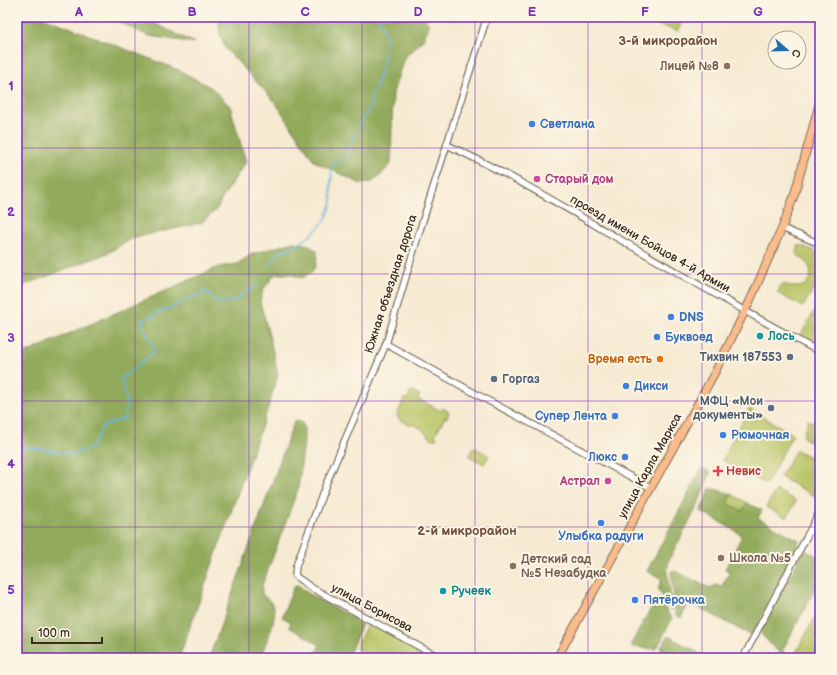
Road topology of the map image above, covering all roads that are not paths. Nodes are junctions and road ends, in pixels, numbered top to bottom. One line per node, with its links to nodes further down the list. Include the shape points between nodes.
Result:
1 (487, 17): 3 (street, Южная объездная дорога)
2 (820, 101): 4 (main road, улица Карла Маркса, via 794,196)
3 (446, 145): 6 (street, проезд имени Бойцов 4-й Армии, via 568,208); 7 (street, Южная объездная дорога)
4 (782, 228): 5 (street); 6 (main road, улица Карла Маркса)
5 (820, 244)
6 (744, 311): 8 (street, проезд имени Бойцов 4-й Армии); 9 (main road, улица Карла Маркса, via 714,374)
7 (386, 344): 9 (street); 11 (street, Южная объездная дорога, via 323,493 296,566)
8 (820, 352)
9 (650, 487): 13 (main road, улица Карла Маркса)
10 (820, 511): 14 (street)
11 (295, 576): 12 (street, улица Борисова, via 312,588)
12 (440, 658)
13 (557, 658)
14 (743, 658)

